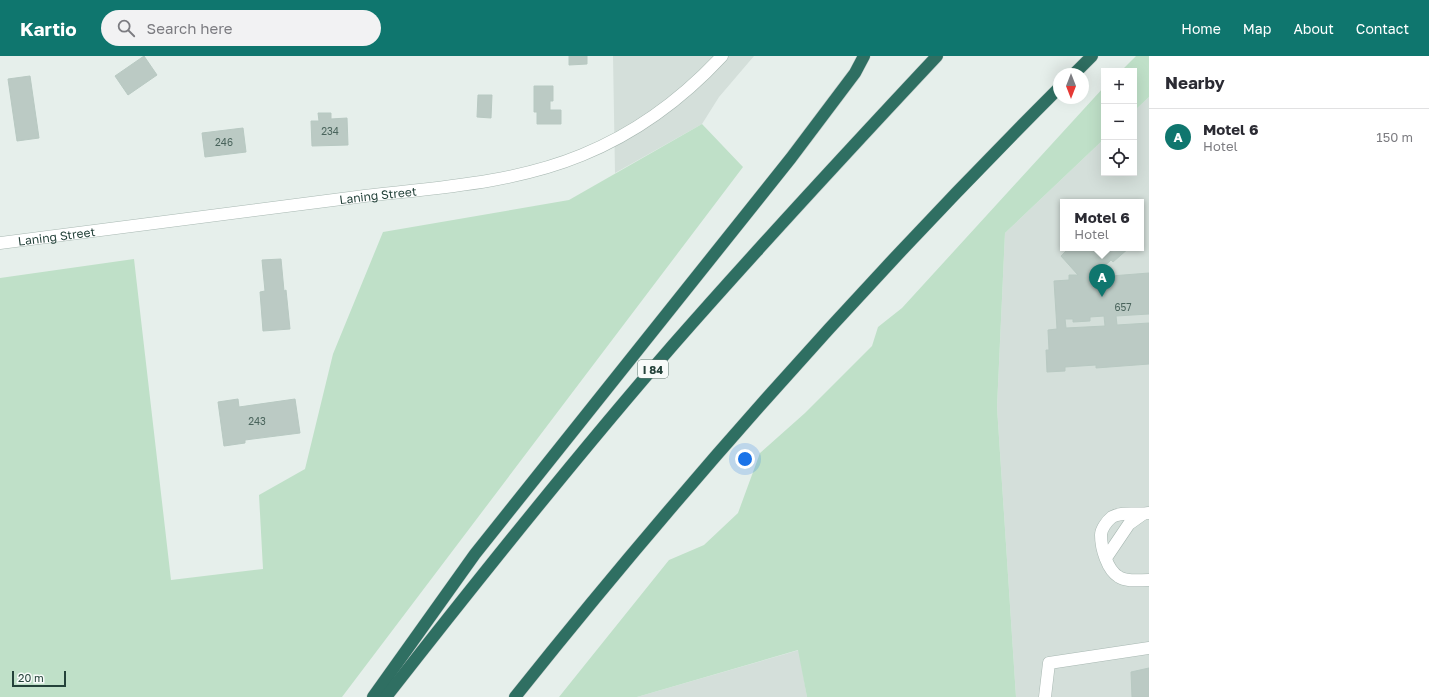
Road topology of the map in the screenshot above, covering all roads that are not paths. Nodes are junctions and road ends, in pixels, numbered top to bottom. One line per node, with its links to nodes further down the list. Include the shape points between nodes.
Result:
1 (722, 56): 7 (street, Laning Street, via 681,96 651,118 618,138 546,168 462,184)
2 (864, 56): 12 (highway, via 855,73 795,152 475,554)
3 (937, 56): 13 (highway, I 84, via 674,344 504,548)
4 (1092, 56): 5 (highway)
5 (1080, 68)
6 (1053, 94): 14 (highway, via 916,234 751,414 663,515)
7 (0, 243)
8 (1146, 513): 9 (street, via 1129,524); 9 (street, via 1113,517 1105,525 1101,534)
9 (1106, 558): 10 (street, via 1111,570 1119,577)
10 (1149, 580)
11 (1149, 648): 15 (street, via 1049,663)
12 (373, 697)
13 (386, 697)
14 (514, 697)
15 (1045, 697)

